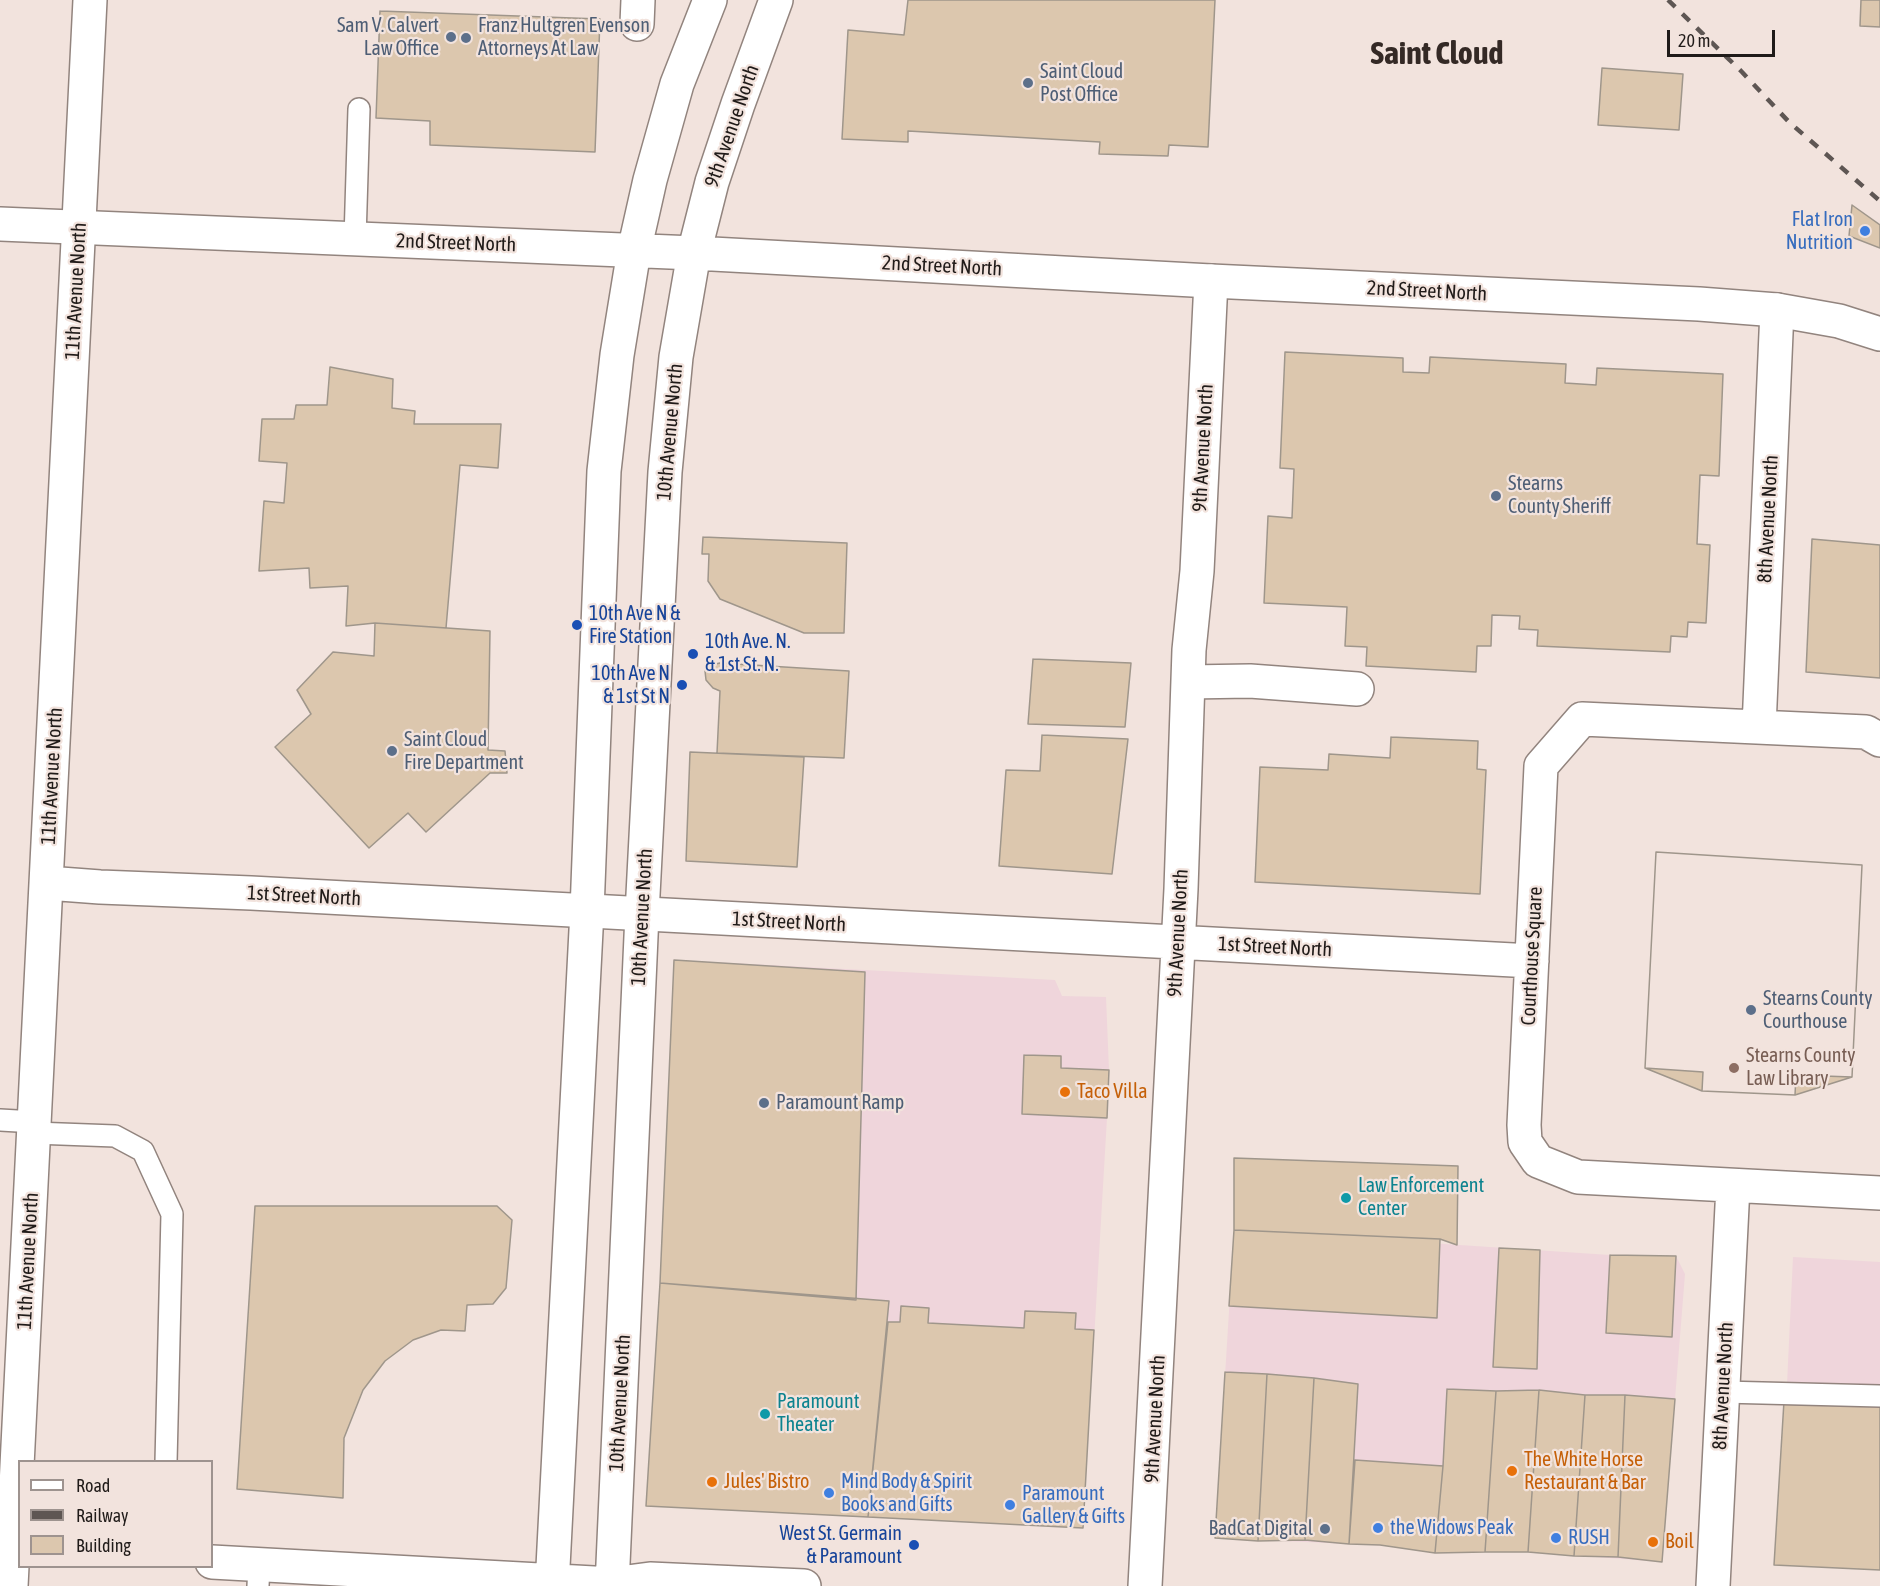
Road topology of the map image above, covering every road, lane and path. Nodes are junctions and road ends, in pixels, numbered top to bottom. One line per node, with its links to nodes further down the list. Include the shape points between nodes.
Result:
1 (90, 0): 6 (street, 11th Avenue North)
2 (710, 0): 8 (street, via 677,84)
3 (776, 0): 9 (street, 9th Avenue North, via 712,182)
4 (359, 109): 7 (lane)
5 (0, 224): 6 (street, 2nd Street North)
6 (79, 228): 7 (street, 2nd Street North); 17 (street, 11th Avenue North)
7 (355, 239): 8 (street, 2nd Street North)
8 (634, 251): 9 (street, 2nd Street North); 18 (street, via 604,471)
9 (694, 253): 10 (street, 2nd Street North); 19 (street, 10th Avenue North, via 676,357 665,472)
10 (1211, 281): 11 (street, 2nd Street North); 13 (street, 9th Avenue North)
11 (1777, 310): 12 (street, 2nd Street North, via 1839,321); 15 (street, 8th Avenue North)
12 (1880, 334)
13 (1188, 682): 14 (street, via 1250,681); 20 (street, 9th Avenue North)
14 (1357, 689)
15 (1759, 727): 16 (street, Courthouse Square, via 1866,732); 21 (street, Courthouse Square, via 1582,718 1541,766)
16 (1880, 740)
17 (47, 883): 18 (street, 1st Street North); 23 (street, 11th Avenue North)
18 (587, 911): 19 (street, 1st Street North); 32 (street)
19 (642, 914): 20 (street, 1st Street North); 33 (street, 10th Avenue North)
20 (1178, 942): 21 (street, 1st Street North); 36 (street, 9th Avenue North)
21 (1532, 961): 24 (street, Courthouse Square, via 1524,1125 1525,1142 1538,1161 1578,1177)
22 (0, 1120): 23 (lane)
23 (34, 1127): 28 (lane, via 115,1136 142,1151 172,1214); 29 (street, 11th Avenue North)
24 (1733, 1186): 25 (street, Courthouse Square); 26 (street, 8th Avenue North)
25 (1880, 1193)
26 (1723, 1392): 27 (lane); 37 (street, 8th Avenue North)
27 (1880, 1396)
28 (166, 1460)
29 (11, 1552): 34 (street, 11th Avenue North)
30 (213, 1562): 31 (street)
31 (259, 1575): 32 (street)
32 (552, 1583): 33 (street)
33 (612, 1585): 35 (street, via 650,1579)
34 (11, 1586)
35 (804, 1586)
36 (1145, 1586)
37 (1713, 1586)

